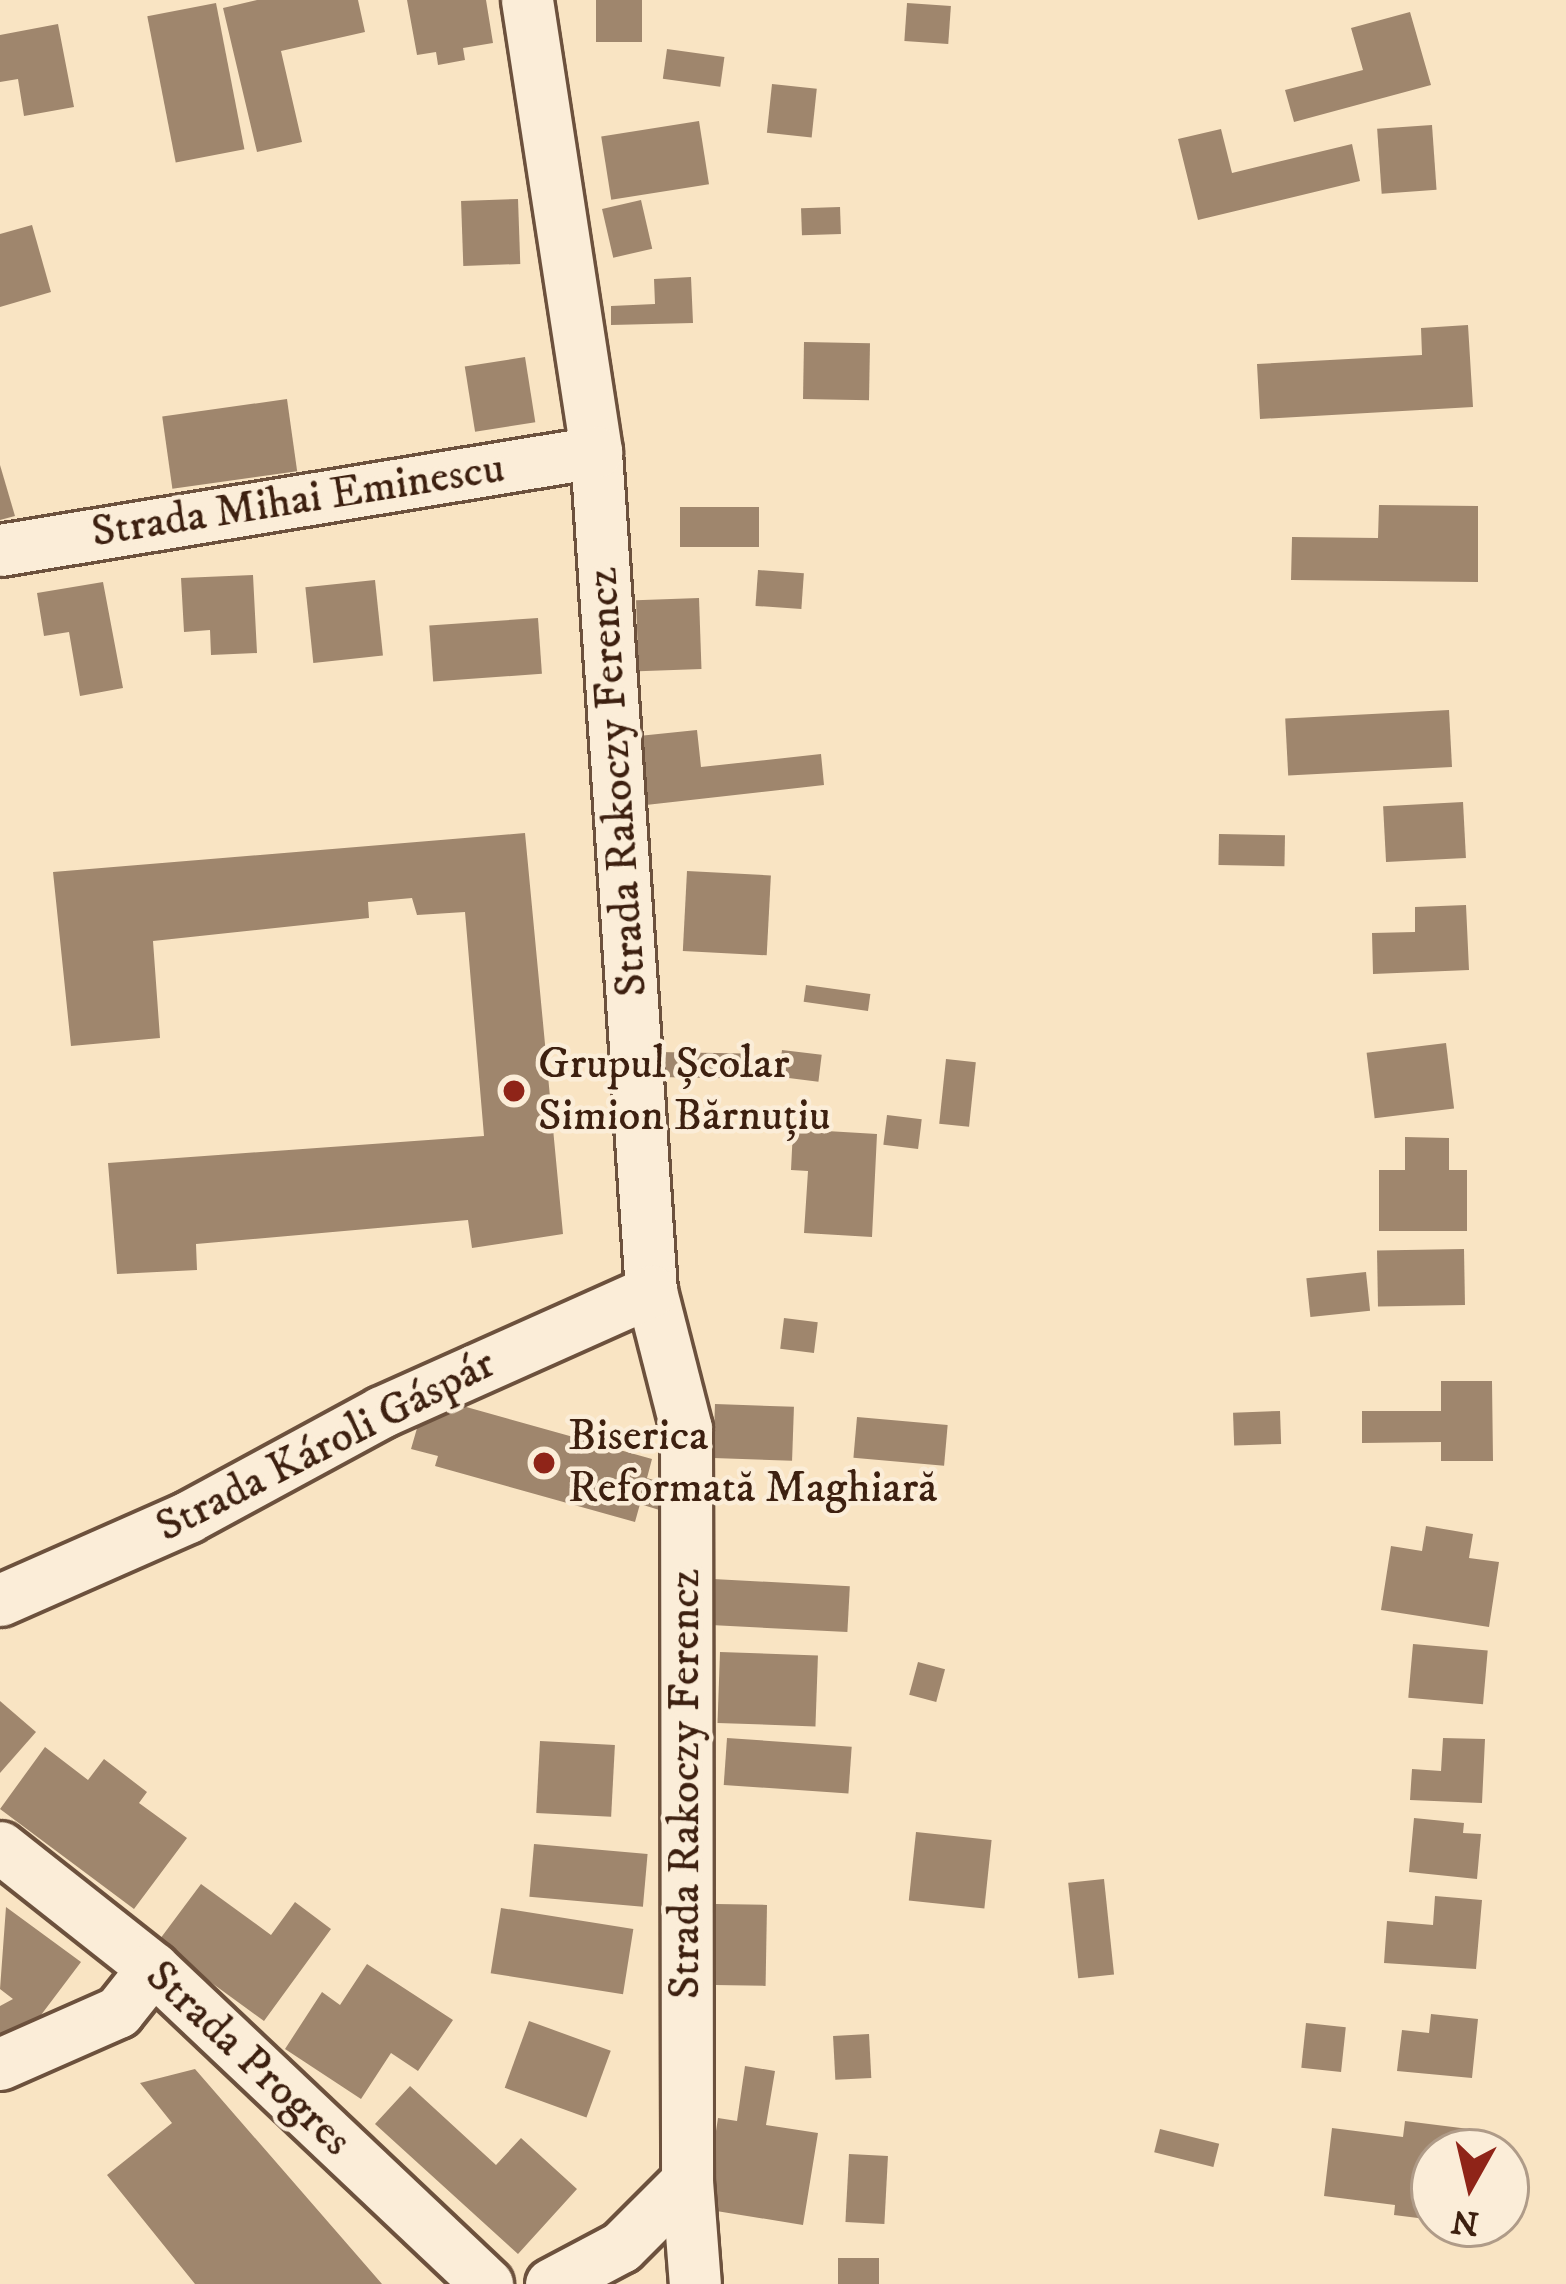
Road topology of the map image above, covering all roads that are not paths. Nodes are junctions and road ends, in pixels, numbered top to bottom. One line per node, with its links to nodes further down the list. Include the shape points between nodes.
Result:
1 (527, 0): 2 (street, Strada Rakoczy Ferencz)
2 (596, 452): 3 (street, Strada Mihai Eminescu); 4 (street, Strada Rakoczy Ferencz)
3 (0, 550)
4 (651, 1291): 5 (street, Strada Károli Gáspár, via 380,1412 188,1517); 9 (street, Strada Rakoczy Ferencz, via 686,1428)
5 (0, 1600)
6 (0, 1846): 7 (street, Strada Progres)
7 (153, 1968): 8 (street, via 118,2012); 10 (street, Strada Progres)
8 (0, 2064)
9 (687, 2181): 11 (street, via 621,2248); 12 (street, Strada Rakoczy Ferencz)
10 (487, 2284)
11 (551, 2284)
12 (694, 2284)

